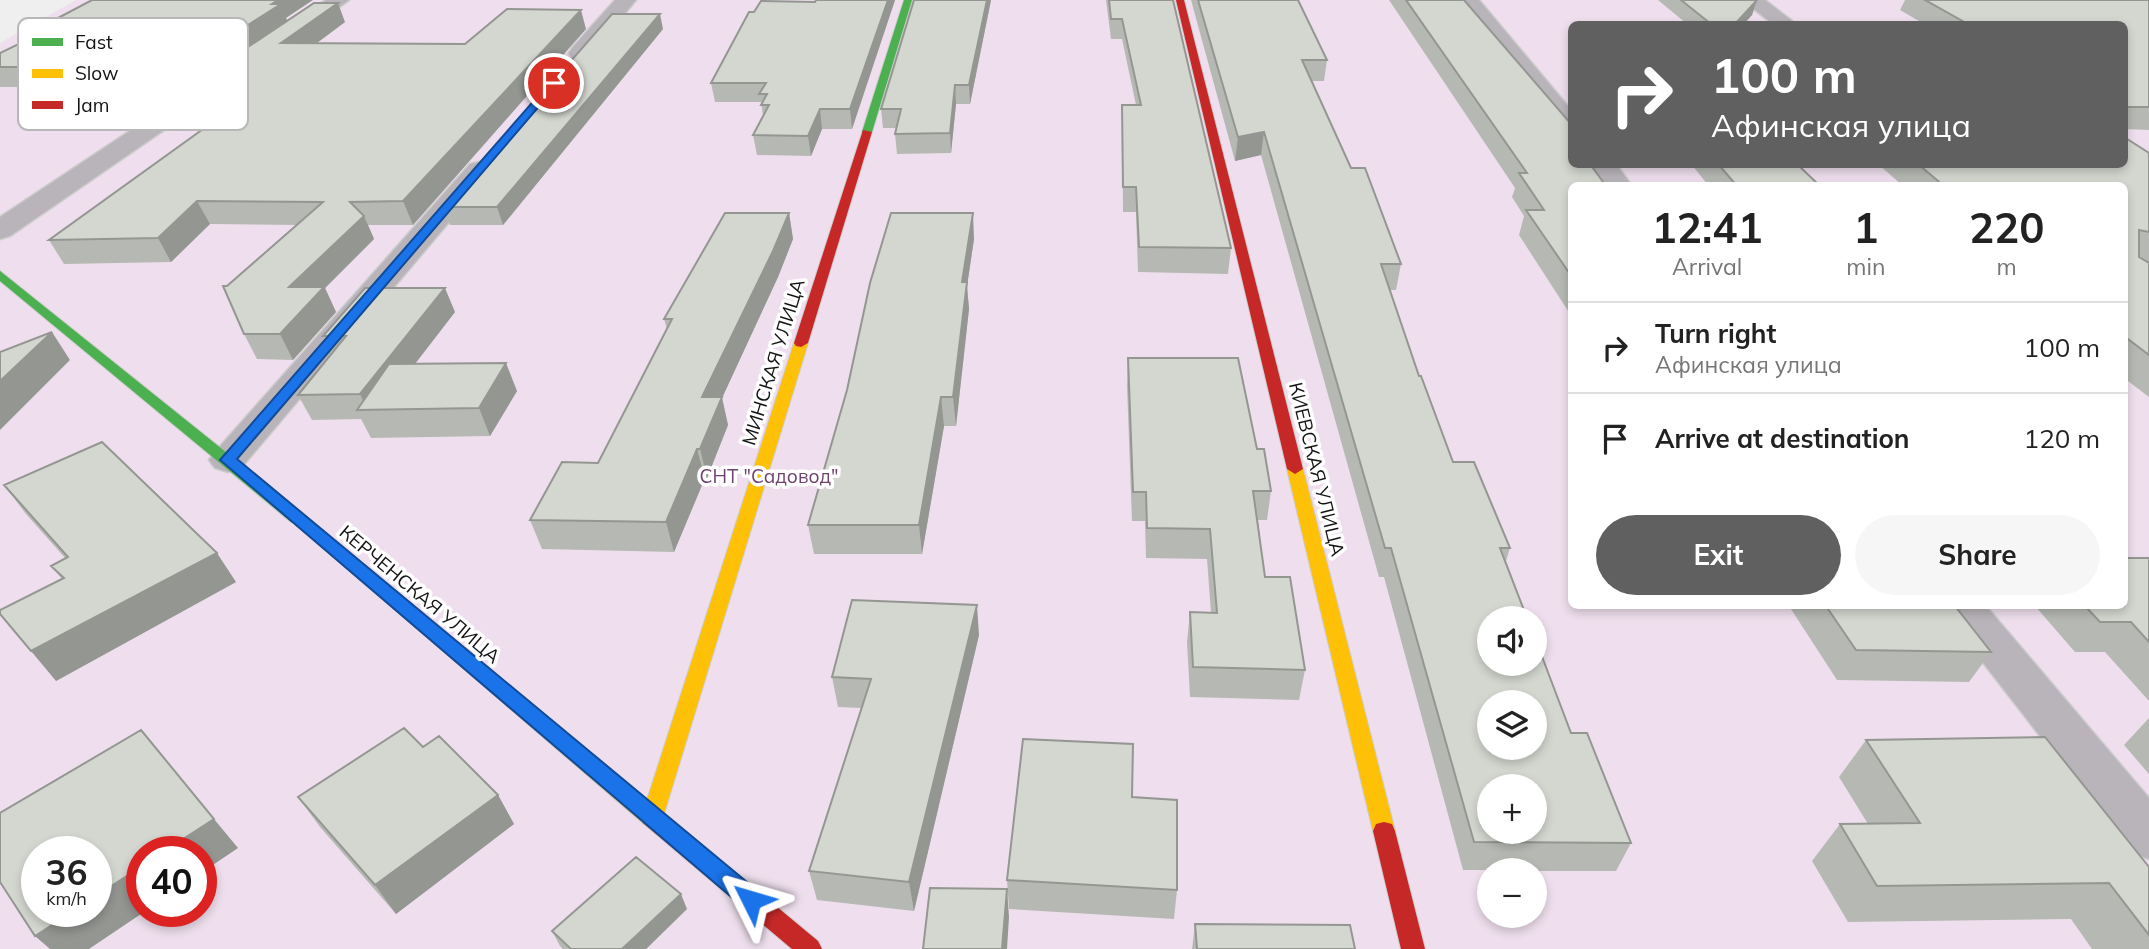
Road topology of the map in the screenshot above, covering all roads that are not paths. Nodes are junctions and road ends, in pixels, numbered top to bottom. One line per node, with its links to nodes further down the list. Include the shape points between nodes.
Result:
1 (340, 0): 8 (street)
2 (626, 0): 9 (street)
3 (908, 0): 19 (street, МИНСКАЯ УЛИЦА)
4 (1180, 0): 22 (street, КИЕВСКАЯ УЛИЦА)
5 (1468, 0): 10 (street)
6 (1752, 0): 7 (street)
7 (1782, 21)
8 (272, 46)
9 (563, 73)
10 (1568, 122)
11 (147, 130): 15 (street)
12 (500, 146): 17 (street)
13 (1605, 168): 14 (street)
14 (1616, 182)
15 (0, 230)
16 (0, 275): 17 (street, КЕРЧЕНСКАЯ УЛИЦА)
17 (228, 460): 19 (street, КЕРЧЕНСКАЯ УЛИЦА)
18 (1963, 609): 20 (street)
19 (652, 817): 21 (street, КЕРЧЕНСКАЯ УЛИЦА)
20 (2149, 836)
21 (810, 949)
22 (1413, 949)

